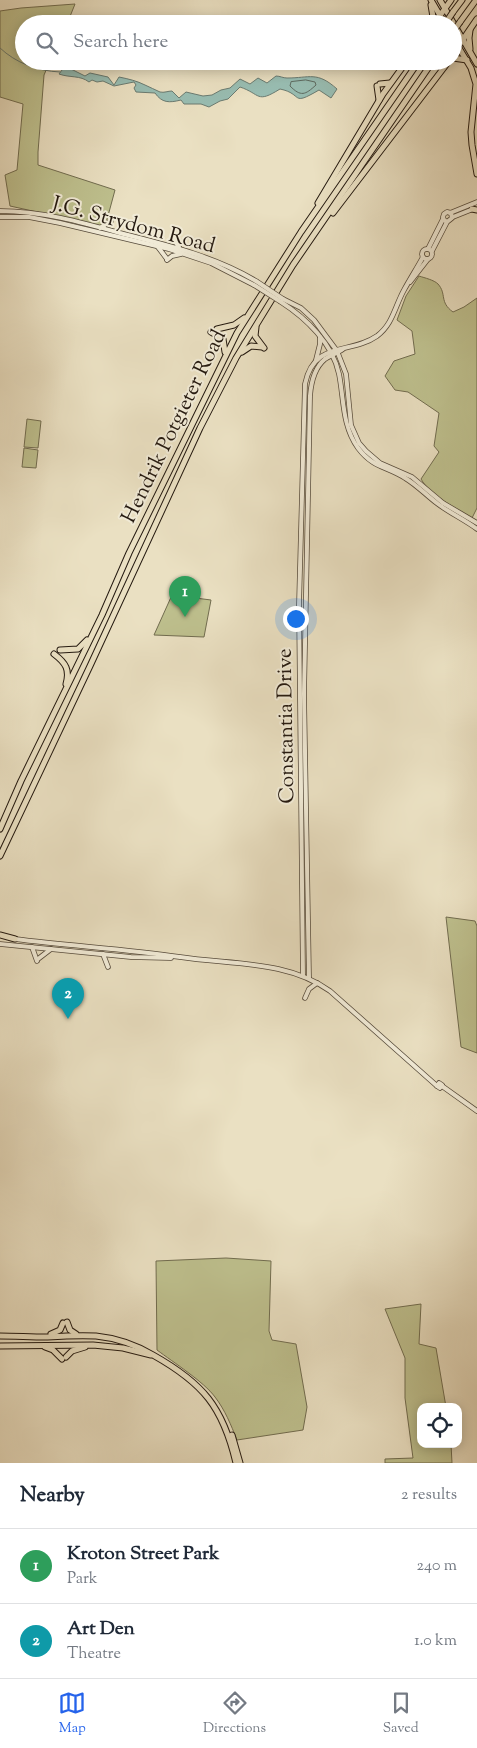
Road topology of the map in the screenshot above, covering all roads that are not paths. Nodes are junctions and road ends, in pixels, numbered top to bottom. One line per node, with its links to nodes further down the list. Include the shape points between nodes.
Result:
1 (430, 0): 7 (main road); 8 (main road)
2 (440, 0): 6 (main road)
3 (451, 0): 6 (main road)
4 (462, 0): 10 (main road, bridge)
5 (476, 0): 12 (main road, bridge)
6 (445, 8): 8 (main road); 9 (main road)
7 (433, 15)
8 (439, 15)
9 (449, 15)
10 (451, 15)
11 (477, 18): 13 (main road)
12 (462, 19)
13 (471, 27): 14 (main road); 16 (main road, via 469,38)
14 (463, 38): 16 (main road)
15 (462, 52): 18 (main road)
16 (474, 55): 19 (main road)
17 (462, 59): 18 (main road)
18 (468, 60): 26 (main road, via 476,84 472,146)
19 (477, 64)
20 (400, 70): 24 (main road)
21 (413, 70): 35 (main road, Hendrik Potgieter Road)
22 (427, 70): 36 (main road, Hendrik Potgieter Road)
23 (443, 70): 36 (main road)
24 (390, 83): 25 (main road); 25 (main road, via 378,85)
25 (379, 100): 35 (main road)
26 (477, 174)
27 (477, 202): 30 (street)
28 (475, 209): 30 (street)
29 (0, 211): 34 (street, J.G. Strydom Road, via 52,216)
30 (451, 215): 32 (street, via 452,220); 32 (street, via 444,214)
31 (0, 217): 38 (street, J.G. Strydom Road, via 52,221)
32 (445, 220): 40 (street)
33 (111, 221): 34 (street)
34 (100, 228): 37 (street, J.G. Strydom Road)
35 (300, 232): 45 (main road, Hendrik Potgieter Road)
36 (314, 236): 46 (main road, Hendrik Potgieter Road)
37 (163, 244): 39 (street, J.G. Strydom Road); 39 (street, via 172,239)
38 (158, 247): 41 (street, J.G. Strydom Road); 41 (street, via 167,260)
39 (181, 249): 43 (street, J.G. Strydom Road, via 217,260)
40 (430, 250): 42 (street, via 432,256); 42 (street, via 423,251)
41 (183, 254): 43 (street, J.G. Strydom Road)
42 (426, 258): 50 (street, Constantia Drive, via 408,283 383,331 370,340)
43 (255, 283): 44 (street, bridge)
44 (282, 300): 49 (street, via 306,319); 50 (street, via 301,308 314,320)
45 (246, 317): 47 (main road); 52 (main road, Hendrik Potgieter Road)
46 (258, 322): 53 (main road, Hendrik Potgieter Road); 53 (main road, via 255,336 263,348 247,347)
47 (217, 329)
48 (211, 332): 52 (main road, via 223,339)
49 (320, 337): 51 (street); 54 (street)
50 (337, 351): 51 (street, Constantia Drive); 56 (street)
51 (331, 354): 54 (street, Constantia Drive); 55 (street); 77 (street, Constantia Drive, via 314,376 309,405 304,694)
52 (225, 355): 60 (main road, Hendrik Potgieter Road)
53 (236, 358): 65 (main road, Hendrik Potgieter Road, via 200,428)
54 (315, 362): 76 (street, Constantia Drive, via 306,379 304,396 299,596)
55 (340, 382): 56 (street); 57 (street)
56 (347, 386): 57 (street); 58 (street, via 352,425 366,451 380,463 412,477 443,503)
57 (341, 391): 59 (street, via 348,428 363,454 382,468 403,476 442,508)
58 (477, 523)
59 (477, 529)
60 (102, 615): 61 (main road, via 82,647 74,651); 63 (main road, Hendrik Potgieter Road)
61 (60, 650)
62 (54, 654): 63 (main road, via 66,666 68,675)
63 (59, 704): 64 (main road, Hendrik Potgieter Road)
64 (0, 829)
65 (4, 848): 66 (main road, Hendrik Potgieter Road); 67 (main road)
66 (0, 856)
67 (0, 861)
68 (0, 936): 69 (main road)
69 (15, 939): 74 (street)
70 (0, 944): 71 (street)
71 (32, 947): 72 (street); 72 (street, via 37,960)
72 (51, 949): 73 (street)
73 (103, 954): 74 (street); 75 (street)
74 (180, 957): 76 (street, via 278,969)
75 (108, 967)
76 (303, 976): 77 (street)
77 (309, 978): 78 (street)
78 (318, 983): 79 (street); 80 (street, via 426,1076)
79 (305, 998)
80 (477, 1111)
81 (0, 1336): 83 (main road)
82 (82, 1336): 83 (main road); 83 (main road, via 71,1332 65,1322 60,1330); 87 (main road, via 124,1342)
83 (46, 1337)
84 (93, 1345): 86 (main road); 86 (main road, via 74,1350 64,1358); 87 (main road)
85 (0, 1346): 86 (main road)
86 (40, 1346)
87 (154, 1355): 88 (main road, via 185,1375)
88 (207, 1396): 89 (main road, via 226,1429); 90 (main road, via 227,1424)
89 (236, 1463)
90 (240, 1463)

